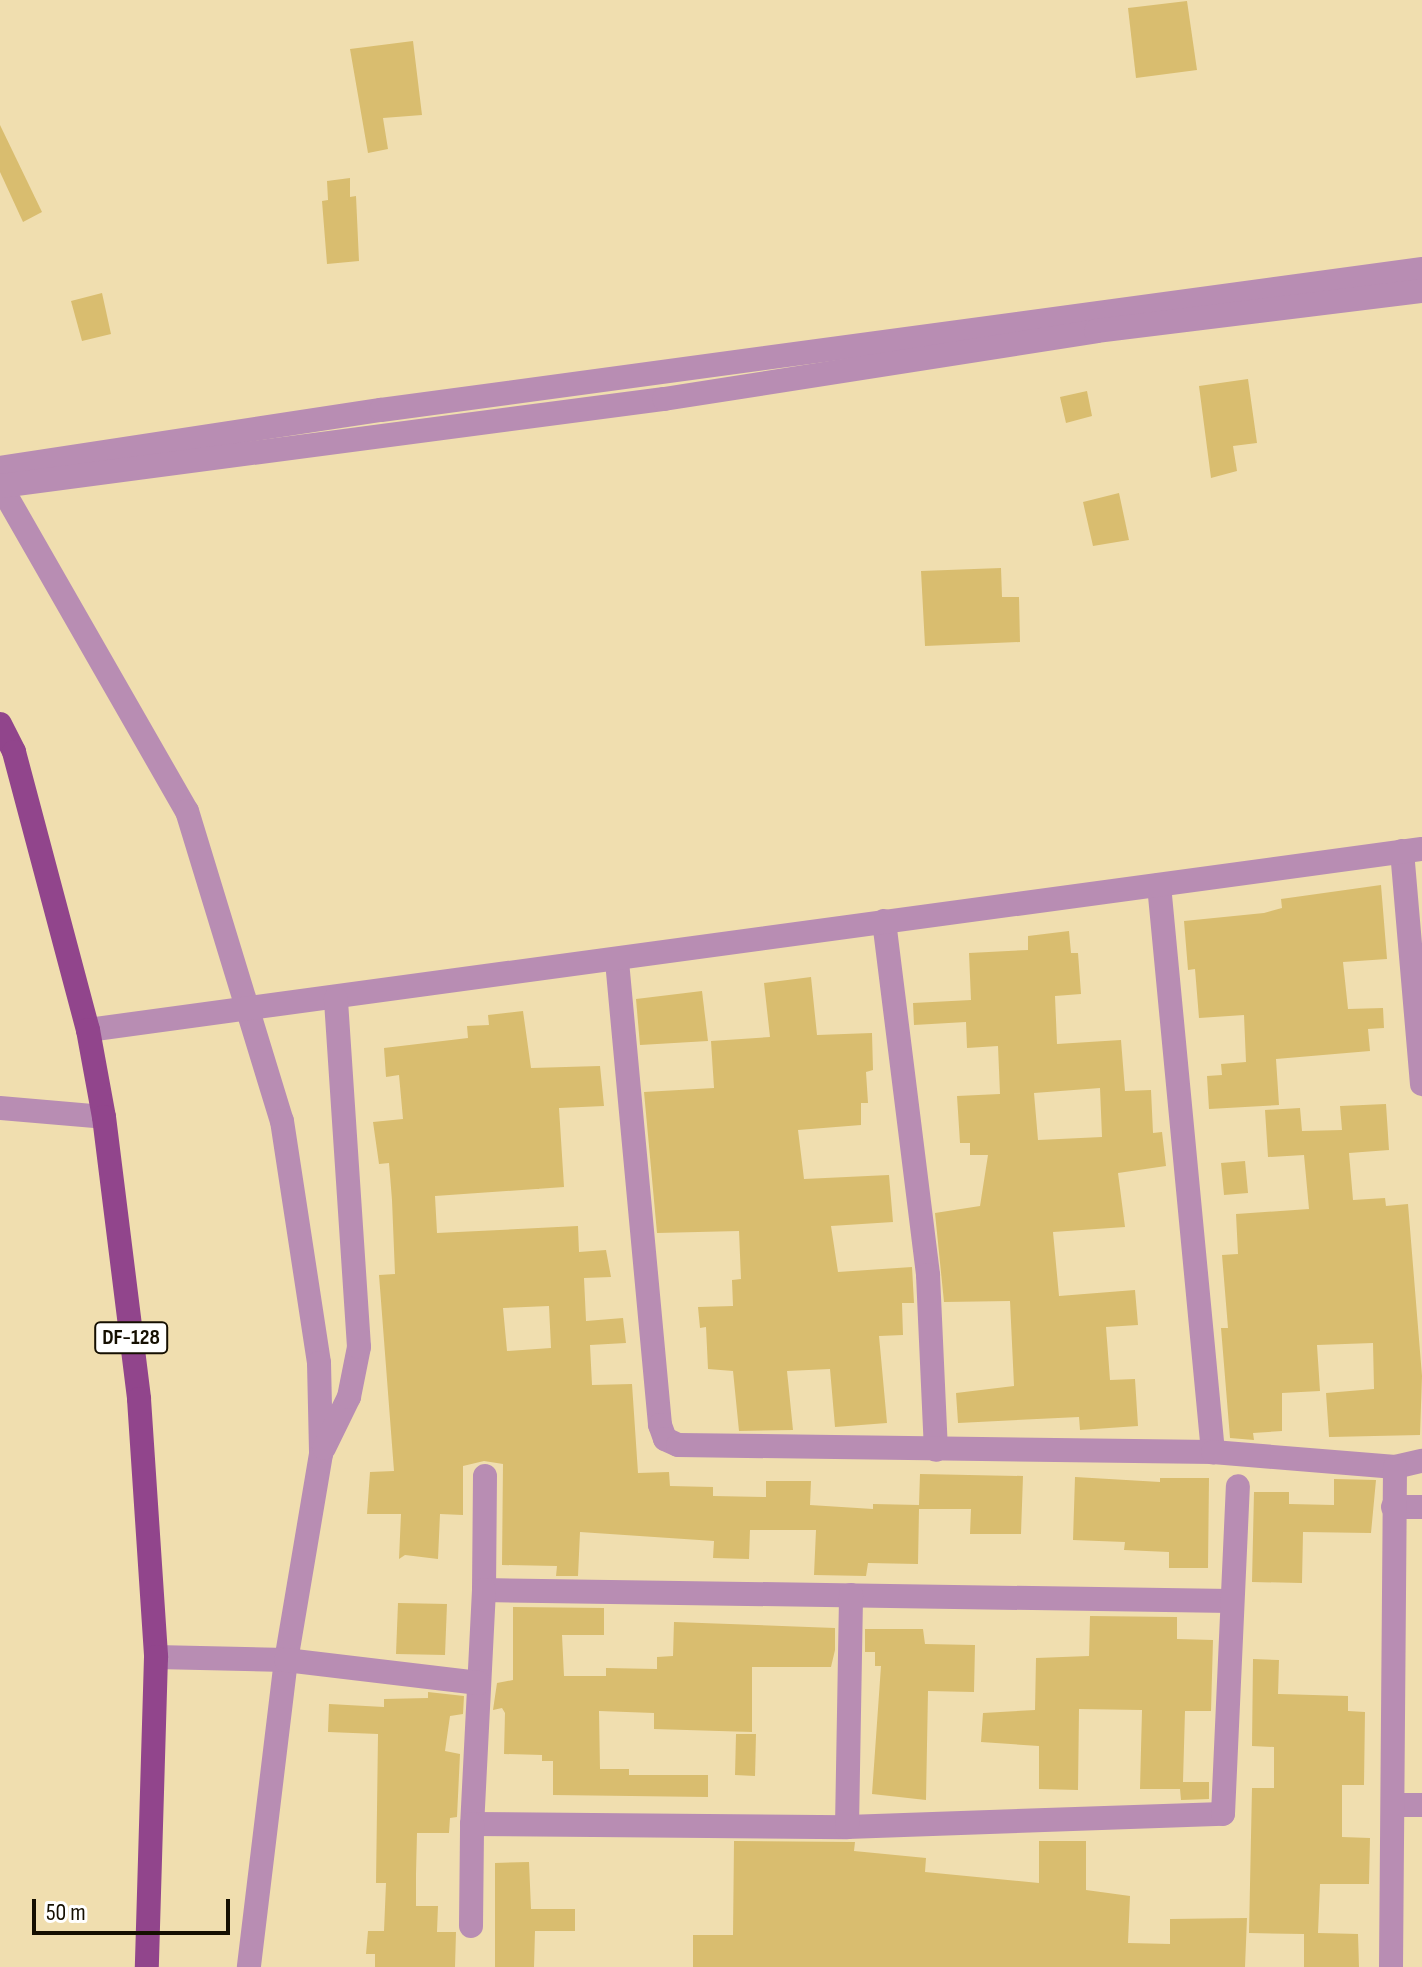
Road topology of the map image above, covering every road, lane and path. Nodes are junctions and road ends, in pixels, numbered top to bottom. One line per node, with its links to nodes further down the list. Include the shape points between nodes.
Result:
1 (1422, 269): 3 (street, via 381,410)
2 (1422, 291): 4 (street, via 1096,331 664,399)
3 (0, 468)
4 (0, 486): 11 (street, via 187,811)
5 (0, 724): 12 (main road, DF-128 / DF-128, via 14,752)
6 (1412, 850): 7 (street); 13 (street)
7 (1159, 885): 8 (street); 17 (street)
8 (884, 921): 9 (street); 16 (street, via 928,1275)
9 (617, 961): 10 (street); 16 (street, via 665,1439 678,1445)
10 (336, 999): 11 (street); 18 (street, via 359,1347 349,1397)
11 (251, 1011): 12 (street); 18 (street, via 284,1136 319,1363)
12 (88, 1030): 15 (main road, DF-128 / DF-128)
13 (1422, 1084)
14 (0, 1108): 15 (street)
15 (104, 1117): 28 (main road, DF-128 / DF-128, via 139,1399)
16 (936, 1450): 17 (street)
17 (1213, 1452): 20 (street)
18 (321, 1454): 29 (street)
19 (1422, 1461): 20 (street)
20 (1395, 1467): 23 (street)
21 (485, 1476): 25 (street)
22 (1238, 1486): 27 (street)
23 (1393, 1507): 24 (street); 31 (street)
24 (1422, 1507)
25 (484, 1590): 26 (street); 30 (street)
26 (851, 1595): 27 (street); 34 (street)
27 (1231, 1601): 34 (street, via 1223,1814)
28 (156, 1657): 29 (street); 36 (main road, DF-128 / DF-128)
29 (286, 1660): 30 (street); 37 (street)
30 (479, 1683): 33 (street)
31 (1394, 1805): 32 (street); 38 (street)
32 (1422, 1805)
33 (472, 1824): 34 (street); 35 (street)
34 (847, 1827)
35 (471, 1926)
36 (147, 1967)
37 (249, 1967)
38 (1391, 1967)

